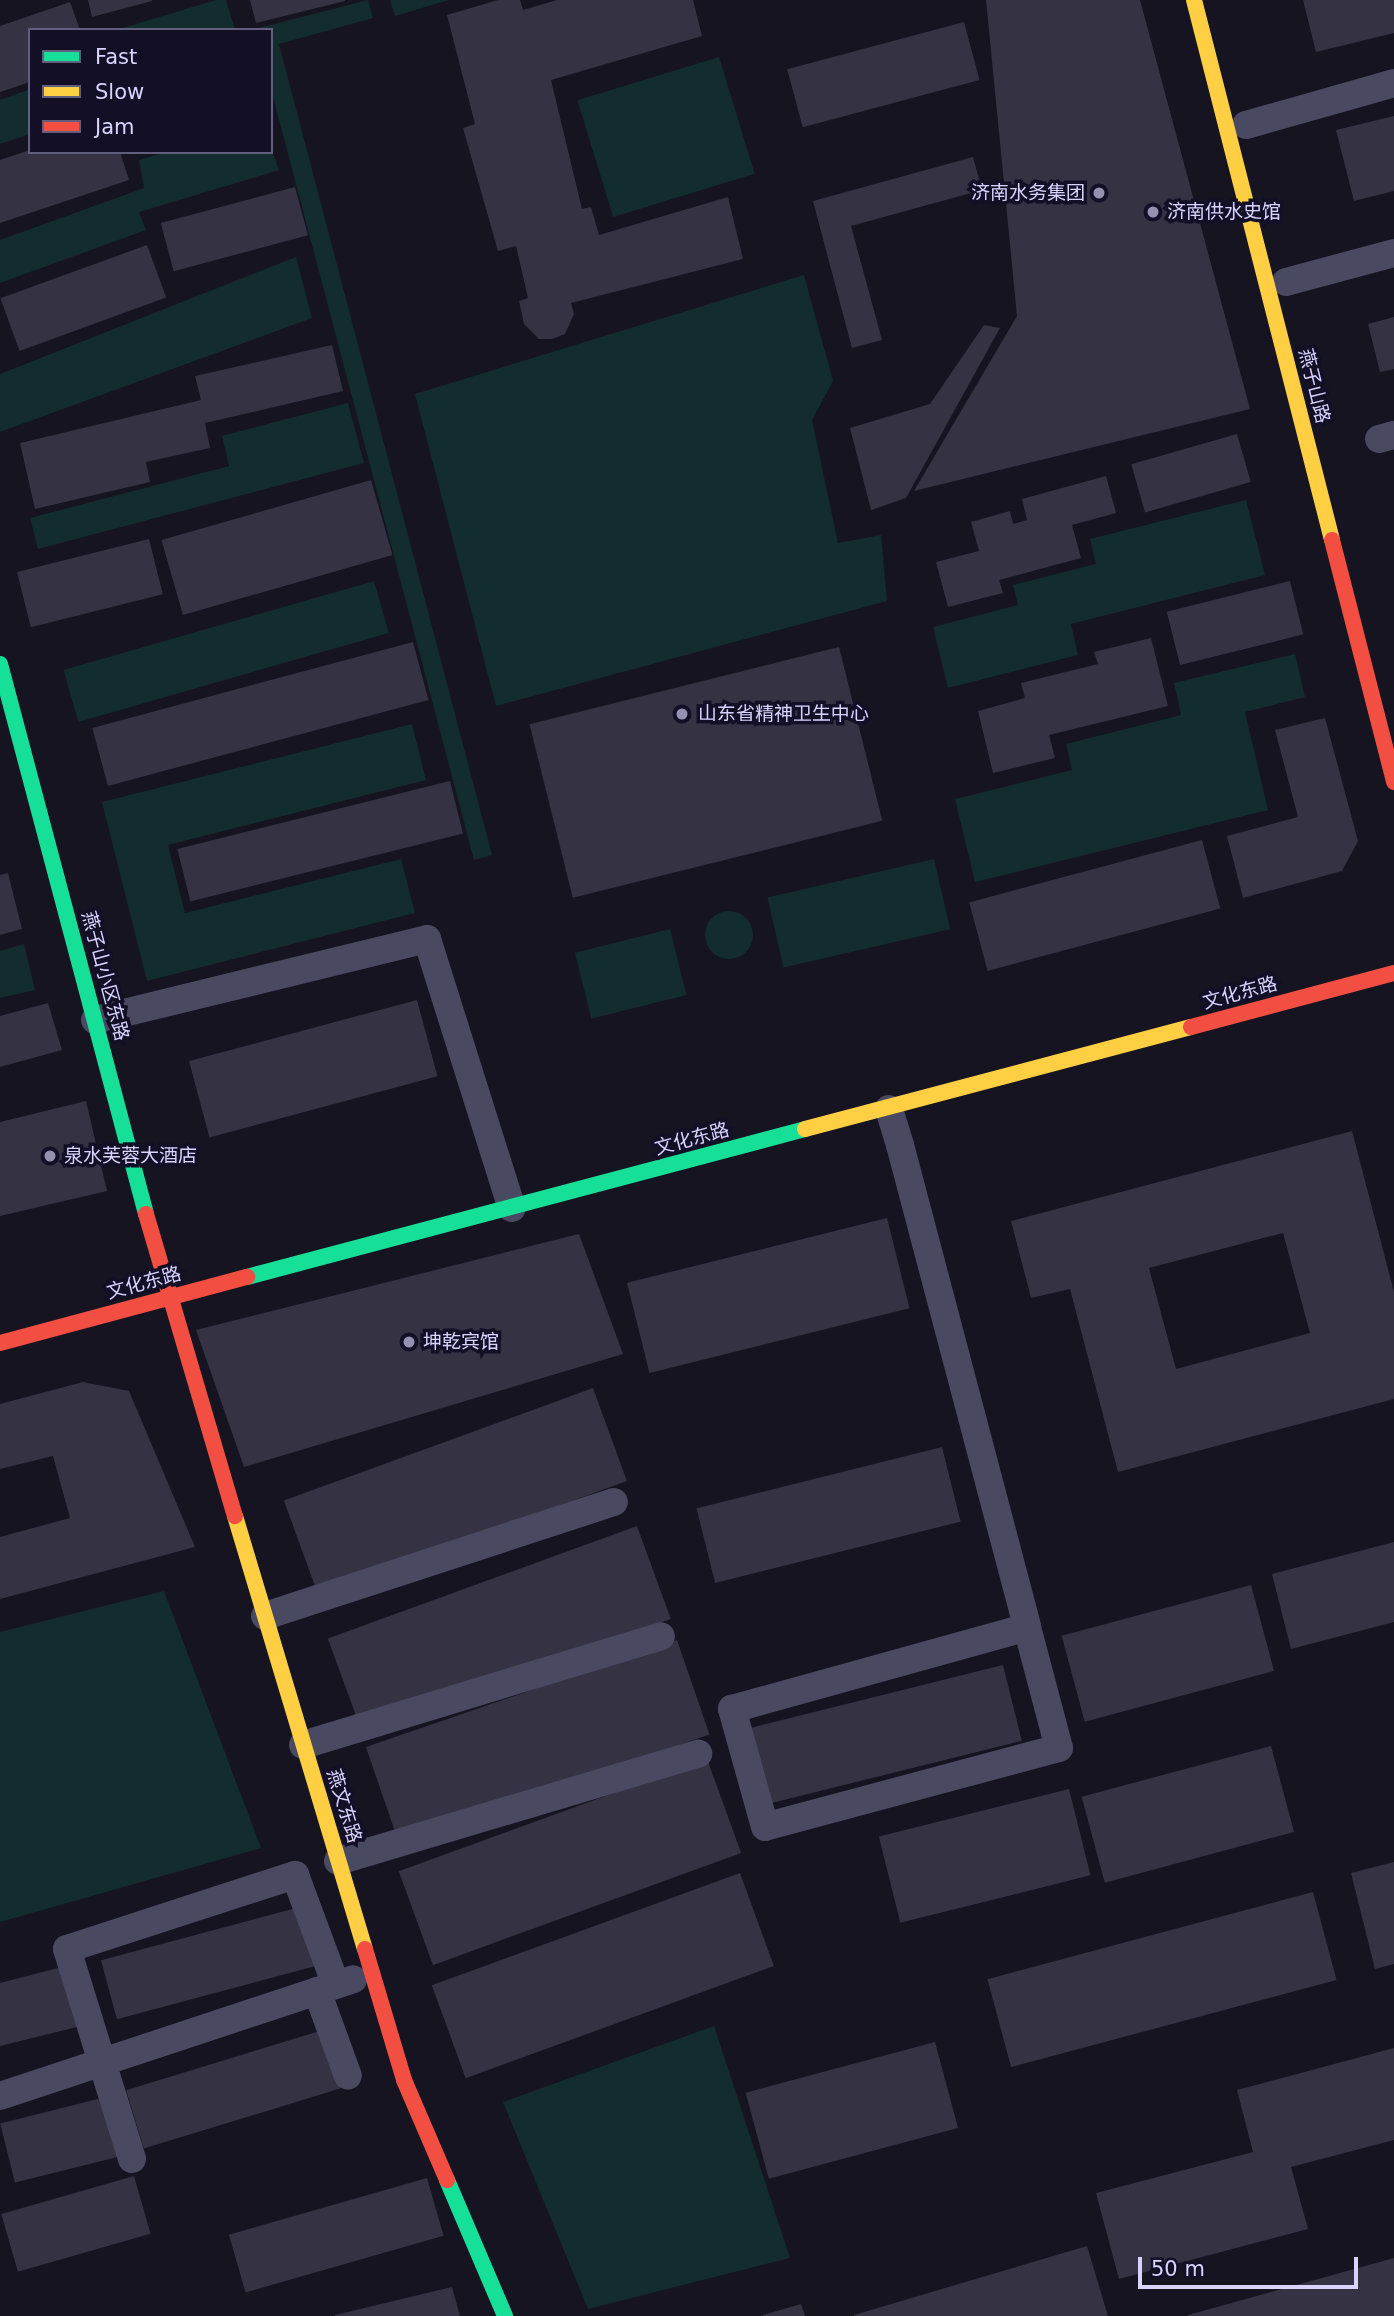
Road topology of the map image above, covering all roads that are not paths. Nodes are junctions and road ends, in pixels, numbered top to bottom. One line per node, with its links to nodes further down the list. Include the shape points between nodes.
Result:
1 (1194, 0): 7 (street, 燕子山路)
2 (1394, 83): 3 (street)
3 (1246, 125)
4 (1394, 253): 5 (street)
5 (1286, 282)
6 (0, 664): 9 (street, 燕子山小区东路)
7 (1394, 782)
8 (1394, 973): 10 (street, 文化东路)
9 (95, 1020): 11 (street, via 427,939); 12 (street, 燕子山小区东路)
10 (889, 1109): 11 (street, 文化东路); 16 (street)
11 (512, 1208): 12 (street, 文化东路)
12 (169, 1298): 13 (street, 文化东路); 15 (street, 燕文东路)
13 (0, 1343)
14 (614, 1502): 15 (street)
15 (265, 1616): 18 (street, 燕文东路)
16 (1027, 1627): 16 (street, via 1059,1748 765,1827 732,1709)
17 (661, 1636): 18 (street)
18 (303, 1745): 20 (street, 燕文东路)
19 (698, 1754): 20 (street)
20 (338, 1861): 21 (street, 燕文东路)
21 (372, 1973): 22 (street); 27 (street, 燕文东路, via 404,2080)
22 (327, 1988): 23 (street); 23 (street, via 295,1875 66,1949); 24 (street)
23 (105, 2061): 25 (street); 26 (street)
24 (348, 2076)
25 (0, 2096)
26 (132, 2159)
27 (505, 2316)

